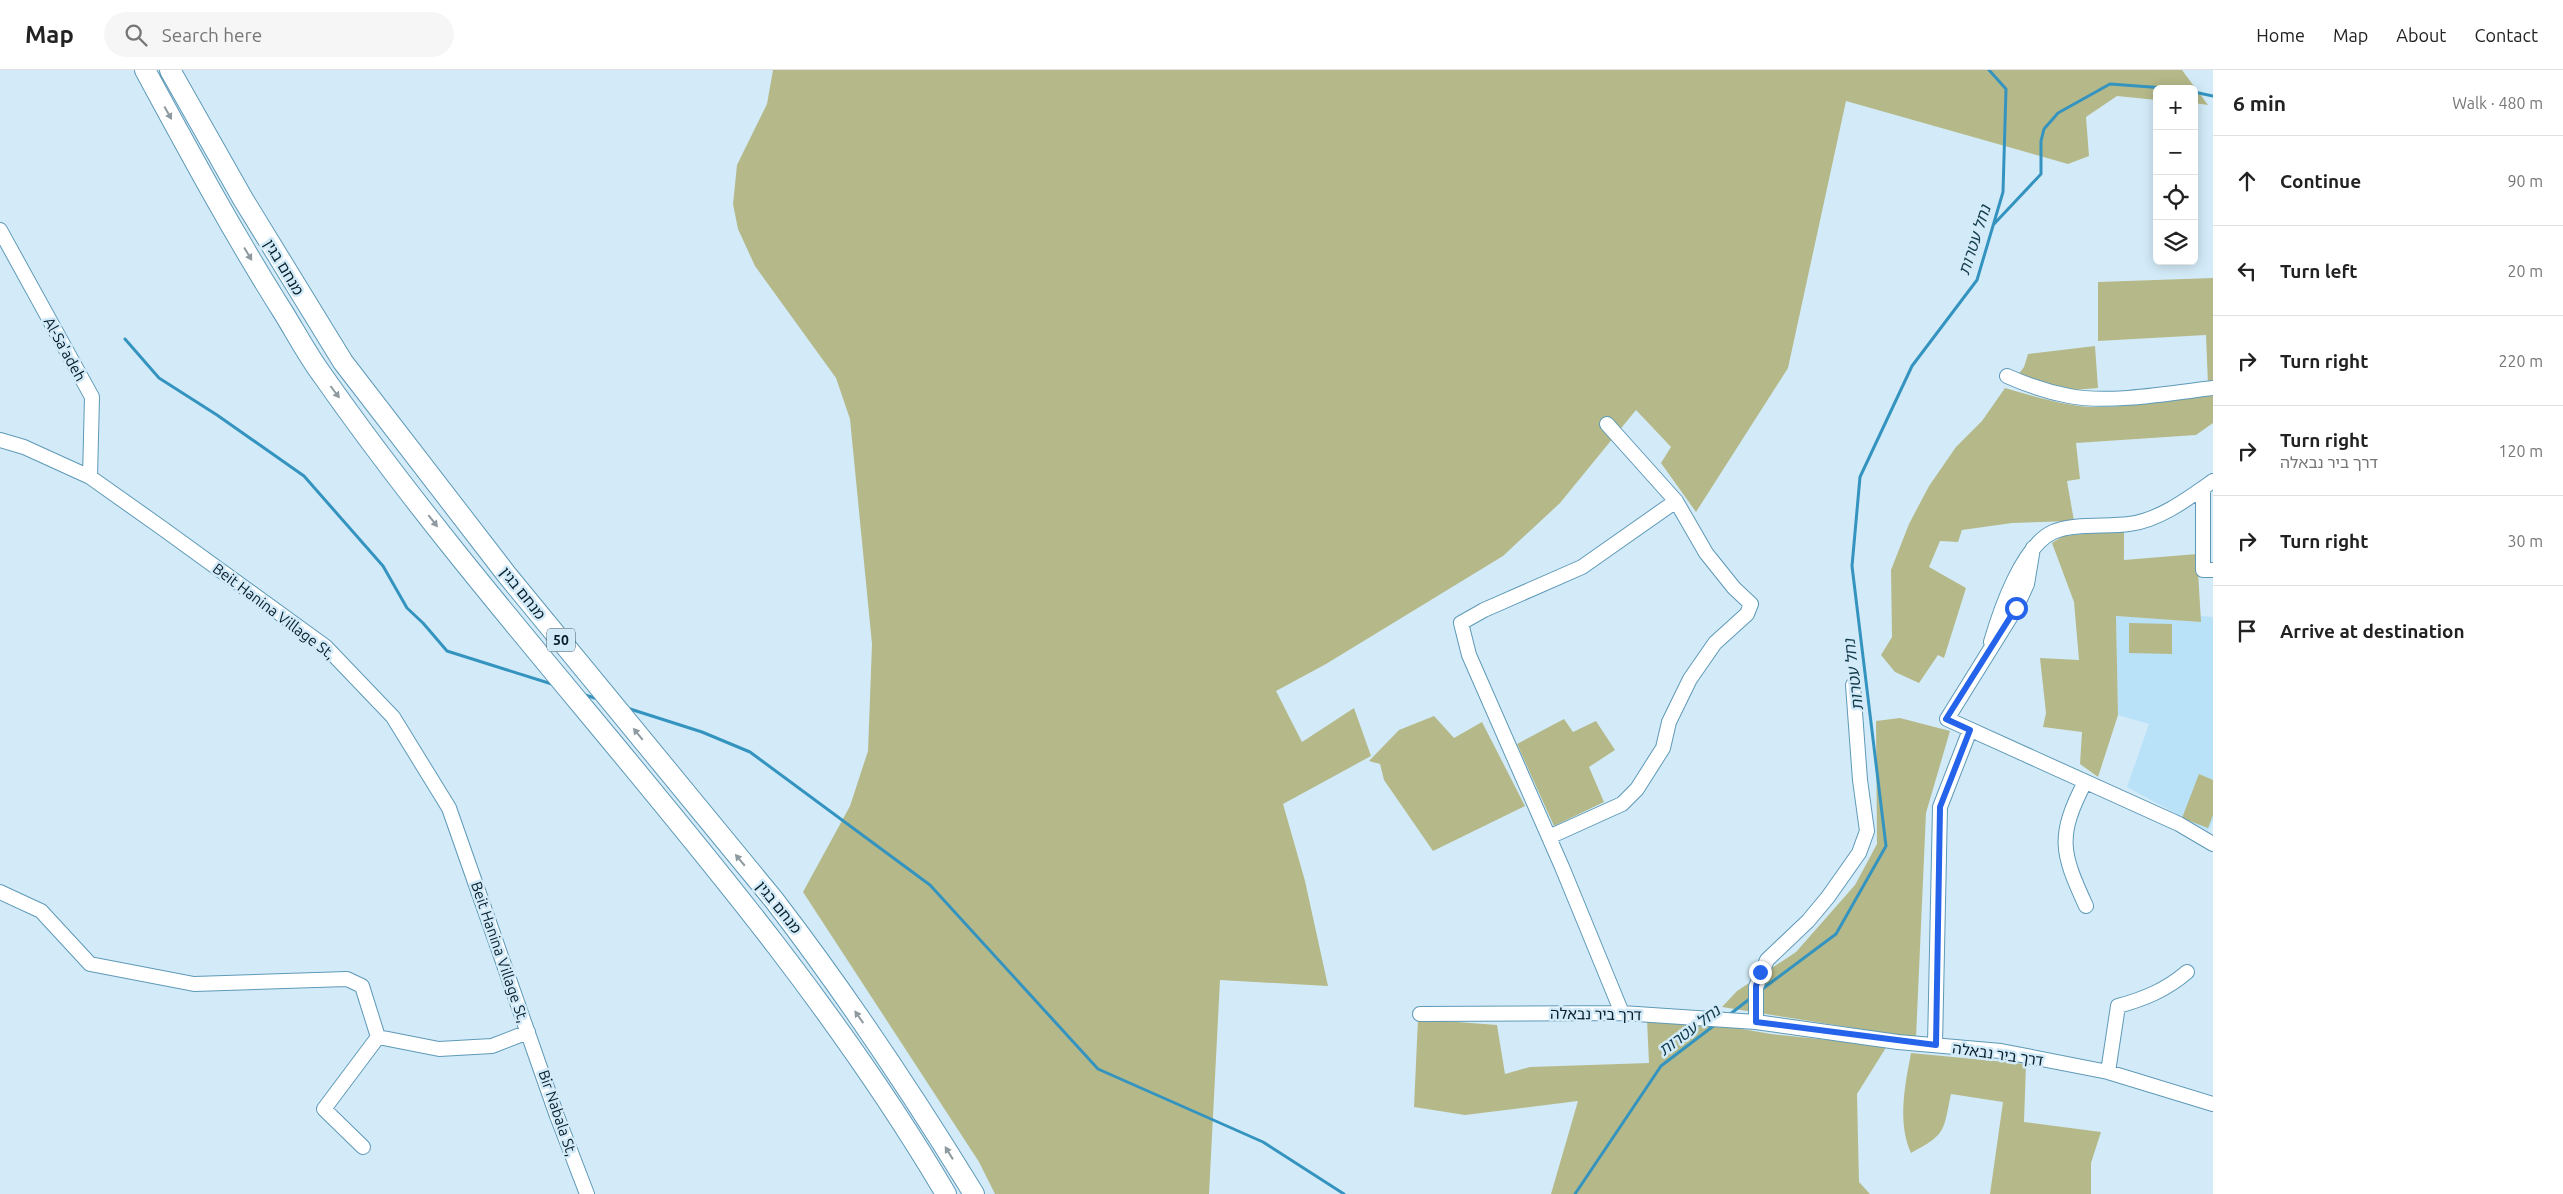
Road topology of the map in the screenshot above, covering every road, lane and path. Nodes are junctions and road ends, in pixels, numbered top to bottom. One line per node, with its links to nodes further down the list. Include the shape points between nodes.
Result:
1 (145, 70): 32 (highway, מנחם בגין / 50, one-way to 32, via 222,211 322,375 481,582 694,839 796,968)
2 (170, 70): 33 (highway, מנחם בגין / 50, one-way to 2, via 905,1082 816,955 508,575 342,362 243,199)
3 (0, 230): 8 (street, Al-Sa'adeh, via 92,397)
4 (2006, 376): 5 (street, via 2071,396 2138,396)
5 (2212, 388)
6 (1608, 424): 10 (street)
7 (0, 440): 8 (street, Beit Hanina Village St,, via 24,447)
8 (90, 477): 25 (street, Beit Hanina Village St,, via 326,647 393,716 449,808)
9 (2208, 484): 11 (street); 12 (street)
10 (1676, 501): 17 (street, via 1706,552 1751,604 1747,614 1715,643 1690,679 1669,722 1663,748 1637,789 1622,804); 17 (street, via 1582,567 1461,623 1469,655)
11 (2184, 501): 12 (street); 15 (street, via 2149,519 2131,524 2053,532 2033,548 2027,584 2009,621 1946,719)
12 (2208, 502): 13 (street, via 2203,570)
13 (2213, 570)
14 (1853, 685): 24 (street, via 1867,831 1859,853 1828,897 1767,960 1756,986)
15 (1970, 730): 16 (street); 27 (street, via 1940,807)
16 (2085, 782): 18 (street, via 2179,824); 20 (street, via 2065,832 2065,854)
17 (1549, 837): 22 (street)
18 (2213, 844)
19 (0, 892): 26 (street, via 41,911 90,964 194,984 347,978 362,986)
20 (2086, 906)
21 (2187, 972): 28 (street, via 2172,985 2145,999 2118,1006)
22 (1622, 1013): 23 (street, דרך ביר נבאלה); 24 (street, דרך ביר נבאלה)
23 (1420, 1014)
24 (1756, 1022): 27 (street, דרך ביר נבאלה)
25 (528, 1032): 26 (street, via 492,1046 438,1049); 31 (street, Bir Nabala St,)
26 (378, 1037): 30 (street, via 324,1109)
27 (1936, 1045): 28 (street, דרך ביר נבאלה, via 2001,1051)
28 (2108, 1072): 29 (street, דרך ביר נבאלה)
29 (2213, 1104)
30 (362, 1147)
31 (587, 1194)
32 (946, 1194)
33 (974, 1194)

